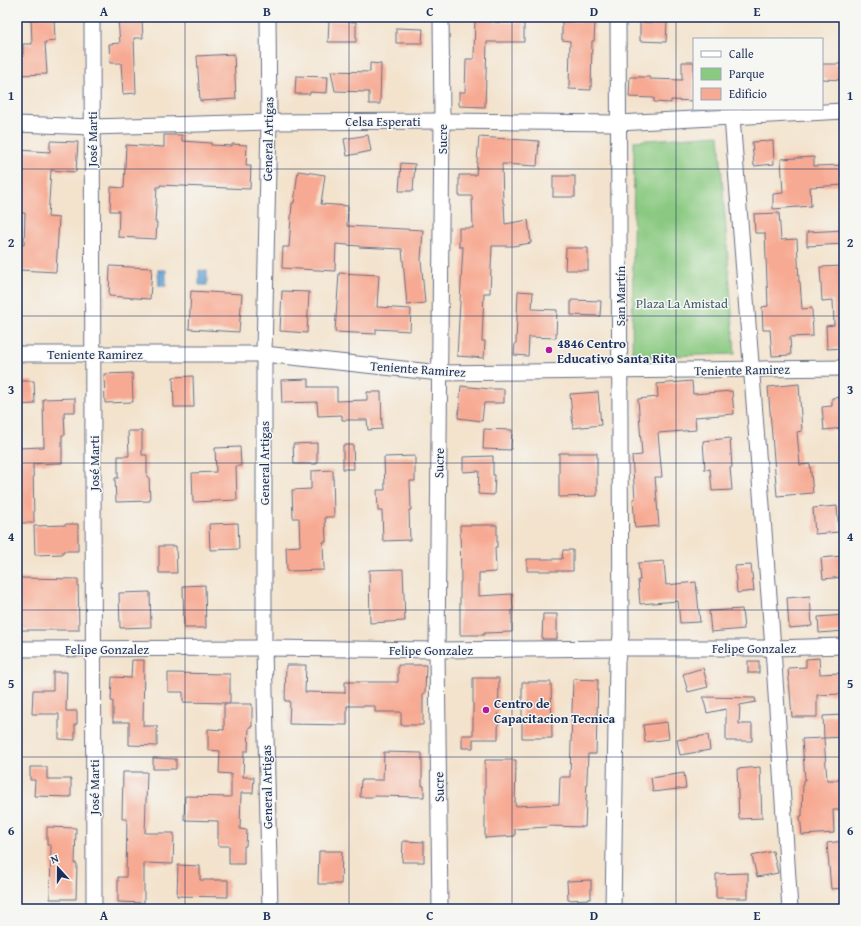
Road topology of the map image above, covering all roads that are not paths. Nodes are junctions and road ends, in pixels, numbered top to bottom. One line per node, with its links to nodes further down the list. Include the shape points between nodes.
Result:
1 (92, 17): 11 (street, José Marti)
2 (268, 17): 8 (street, General Artigas)
3 (441, 17): 7 (street, Sucre)
4 (618, 17): 9 (street, San Martín)
5 (844, 111): 6 (street, Celsa Esperati)
6 (732, 117): 9 (street, Celsa Esperati); 16 (street)
7 (442, 121): 8 (street, Celsa Esperati); 9 (street, Celsa Esperati); 18 (street, Sucre)
8 (269, 122): 11 (street, Celsa Esperati); 14 (street, General Artigas)
9 (618, 123): 17 (street, San Martín)
10 (17, 124): 11 (street, Celsa Esperati)
11 (92, 127): 13 (street, José Marti)
12 (17, 354): 13 (street, Teniente Ramirez)
13 (93, 354): 14 (street, Teniente Ramirez); 24 (street, José Marti)
14 (264, 354): 18 (street, Teniente Ramirez); 20 (street, General Artigas)
15 (844, 368): 16 (street, Teniente Ramirez)
16 (751, 369): 17 (street, Teniente Ramirez); 22 (street)
17 (620, 371): 18 (street, Teniente Ramirez); 21 (street, San Martín, via 622,636)
18 (440, 373): 25 (street, Sucre)
19 (844, 646): 22 (street, Felipe Gonzalez)
20 (264, 648): 24 (street, Felipe Gonzalez); 25 (street, Felipe Gonzalez); 27 (street, General Artigas)
21 (619, 648): 22 (street, Felipe Gonzalez); 25 (street, Felipe Gonzalez); 29 (street, San Martín)
22 (773, 648): 30 (street)
23 (17, 649): 24 (street, Felipe Gonzalez)
24 (94, 649): 26 (street, José Marti)
25 (437, 650): 28 (street, Sucre)
26 (94, 909)
27 (270, 909)
28 (440, 909)
29 (612, 909)
30 (790, 909)

